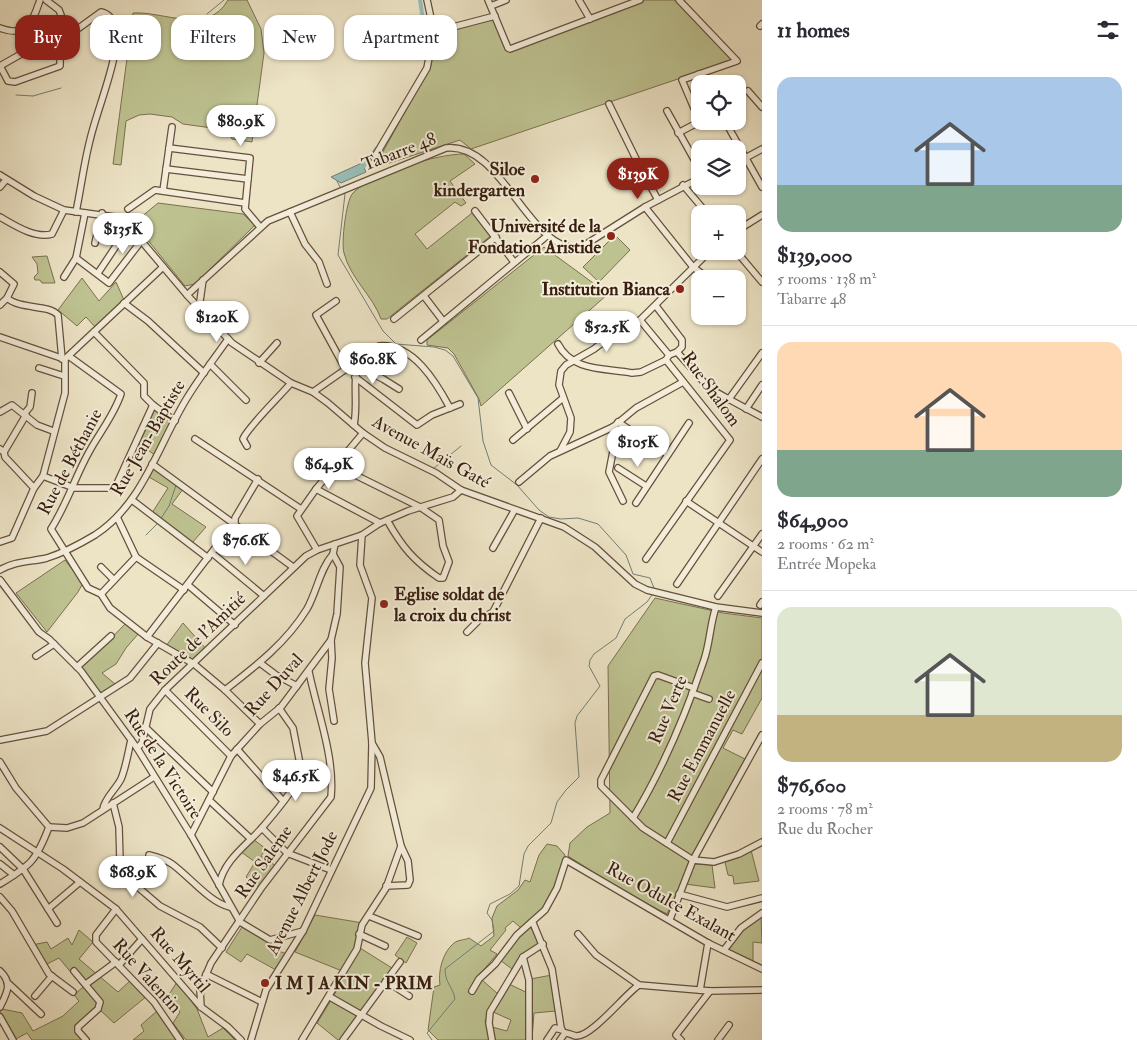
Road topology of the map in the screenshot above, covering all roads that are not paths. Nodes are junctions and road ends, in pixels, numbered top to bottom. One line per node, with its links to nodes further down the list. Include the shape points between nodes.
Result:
1 (40, 0): 16 (street, via 30,25 18,32)
2 (46, 0): 10 (street)
3 (427, 0): 11 (street)
4 (488, 0): 9 (street)
5 (506, 0): 9 (street)
6 (579, 0): 13 (street)
7 (640, 0): 13 (street)
8 (679, 0): 21 (street, via 737,61)
9 (491, 6): 12 (street)
10 (60, 15)
11 (430, 15)
12 (495, 16): 13 (street, via 508,48); 14 (street)
13 (590, 18)
14 (457, 26)
15 (80, 27): 49 (street, via 101,12 111,18 115,26 110,70 90,139)
16 (0, 28)
17 (15, 58): 20 (street)
18 (61, 60): 20 (street, via 58,68 15,82 8,81)
19 (429, 60): 31 (street, via 427,68)
20 (0, 66)
21 (699, 74): 27 (street, via 682,80 697,123)
22 (748, 92): 24 (street)
23 (609, 104): 42 (street)
24 (762, 107)
25 (667, 111): 27 (street)
26 (172, 127): 28 (street)
27 (678, 133): 30 (street)
28 (169, 148): 33 (street); 36 (street, via 250,158)
29 (762, 150): 32 (street)
30 (691, 155)
31 (374, 158)
32 (746, 158): 40 (street)
33 (166, 169): 36 (street); 41 (street)
34 (0, 175): 35 (street, Avenue Maïs Gaté)
35 (6, 180): 39 (street); 47 (street, Avenue Maïs Gaté)
36 (248, 180): 43 (street)
37 (691, 182): 38 (street, Tabarre 48)
38 (683, 185): 42 (street, Tabarre 48); 44 (street)
39 (0, 187)
40 (762, 187)
41 (163, 191): 43 (street); 46 (street, via 155,190)
42 (658, 200): 45 (street, Tabarre 48)
43 (245, 202): 57 (street, via 247,213)
44 (700, 205)
45 (645, 207): 58 (street, Tabarre 48, via 580,248 569,249 559,245); 67 (street)
46 (128, 209)
47 (64, 210): 49 (street, Avenue Maïs Gaté); 54 (street, via 49,235 26,231)
48 (475, 211): 59 (street)
49 (76, 212): 51 (street, Avenue Maïs Gaté)
50 (290, 212): 57 (street, Tabarre 48); 58 (street, Tabarre 48, via 446,148 463,148 498,175); 74 (street, via 305,244 319,262)
51 (85, 213): 52 (street, Avenue Maïs Gaté); 62 (street)
52 (102, 214): 55 (street, Avenue Maïs Gaté, via 122,218); 61 (street)
53 (762, 215): 56 (street)
54 (0, 217)
55 (130, 225): 60 (street, Avenue Maïs Gaté); 70 (street)
56 (746, 225)
57 (260, 227): 72 (street, Tabarre 48)
58 (548, 235): 65 (street)
59 (496, 237): 65 (street); 76 (street)
60 (142, 240): 66 (street, Avenue Maïs Gaté); 70 (street, via 111,283)
61 (95, 243)
62 (76, 258): 70 (street); 71 (street)
63 (701, 260): 67 (street)
64 (744, 260): 73 (street)
65 (514, 262): 85 (street)
66 (163, 267): 75 (street, Avenue Maïs Gaté); 79 (street)
67 (694, 267): 68 (street); 81 (street)
68 (698, 270)
69 (0, 272): 77 (street, via 14,284)
70 (98, 273)
71 (64, 277)
72 (203, 280): 75 (street, Tabarre 48); 82 (street)
73 (762, 282)
74 (327, 284)
75 (186, 294): 82 (street, Avenue Maïs Gaté)
76 (424, 296): 83 (street); 85 (street)
77 (7, 298): 80 (street); 94 (street, via 28,307 54,311 58,315)
78 (336, 301): 101 (street, via 316,315)
79 (124, 303): 86 (street); 102 (street)
80 (0, 305)
81 (656, 306): 84 (street); 92 (street, via 682,340)
82 (199, 308): 88 (street, Avenue Maïs Gaté)
83 (394, 319)
84 (640, 320): 95 (street, Rue Shalom); 96 (street, via 624,326)
85 (443, 321): 89 (street)
86 (94, 332): 94 (street); 116 (street, via 144,383 144,396)
87 (0, 337): 94 (street)
88 (228, 339): 97 (street, Avenue Maïs Gaté); 98 (street, Rue Jean-Baptiste)
89 (421, 340)
90 (277, 343): 97 (street)
91 (558, 344): 96 (street)
92 (677, 352): 95 (street); 113 (street, via 710,389)
93 (762, 353): 113 (street)
94 (65, 358): 103 (street); 146 (street, Rue de Béthanie, via 121,394 89,452)
95 (668, 358): 96 (street, via 641,372 632,373); 105 (street, Rue Shalom)
96 (572, 362): 112 (street, via 561,371 559,385)
97 (259, 363): 106 (street, Avenue Maïs Gaté)
98 (210, 364): 102 (street, Rue Jean-Baptiste); 114 (street)
99 (356, 365): 101 (street); 104 (street); 108 (street); 117 (street, via 379,346 396,348 411,356 437,386)
100 (39, 368): 103 (street)
101 (345, 368): 109 (street)
102 (204, 373): 122 (street, Rue Jean-Baptiste)
103 (64, 376): 128 (street, via 64,393)
104 (355, 377): 117 (street, via 417,425); 125 (street, via 357,411)
105 (683, 382): 123 (street); 150 (street, Rue Shalom, via 730,440)
106 (291, 383): 109 (street, Avenue Maïs Gaté); 132 (street, via 247,432 243,439)
107 (762, 385): 118 (street)
108 (399, 389)
109 (312, 392): 125 (street, Avenue Maïs Gaté)
110 (32, 393): 120 (street)
111 (509, 393): 127 (street)
112 (563, 398): 127 (street); 133 (street, via 571,418 570,432)
113 (729, 399): 118 (street)
114 (246, 400)
115 (460, 404): 117 (street)
116 (153, 405): 122 (street); 146 (street, via 115,488)
117 (450, 408)
118 (746, 409): 121 (street)
119 (0, 412): 120 (street, via 12,405)
120 (25, 415): 128 (street, via 37,425); 134 (street)
121 (762, 417)
122 (175, 421): 137 (street, Rue Jean-Baptiste)
123 (618, 422): 126 (street); 135 (street)
124 (689, 423): 135 (street)
125 (354, 425): 129 (street, Avenue Maïs Gaté)
126 (613, 427): 133 (street); 151 (street, via 614,446 608,472)
127 (527, 429): 131 (street)
128 (53, 431): 141 (street)
129 (363, 433): 139 (street); 148 (street, Avenue Maïs Gaté)
130 (195, 439): 142 (street)
131 (513, 440)
132 (247, 446)
133 (560, 451): 143 (street)
134 (3, 453): 138 (street); 145 (street)
135 (667, 454): 144 (street)
136 (762, 459): 161 (street)
137 (152, 464): 149 (street, Rue Jean-Baptiste); 159 (street)
138 (0, 465)
139 (337, 466): 147 (street); 153 (street)
140 (618, 468): 144 (street)
141 (43, 476): 145 (street); 146 (street)
142 (258, 479): 154 (street); 159 (street)
143 (520, 482)
144 (646, 486): 152 (street)
145 (34, 488): 164 (street, via 12,538)
146 (74, 488): 169 (street, Rue de Béthanie, via 52,529)
147 (316, 489): 154 (street); 160 (street)
148 (461, 490): 153 (street, Route de l'Amitié, via 453,497); 155 (street, Avenue Maïs Gaté)
149 (132, 500): 156 (street, Rue Jean-Baptiste); 174 (street)
150 (686, 501): 161 (street); 175 (street)
151 (623, 502)
152 (636, 503)
153 (420, 507): 158 (street, Route de l'Amitié); 158 (street, via 438,520 441,527 449,562 444,578 418,563 402,546)
154 (302, 509): 168 (street, via 297,516)
155 (514, 510): 157 (street, Avenue Maïs Gaté); 167 (street)
156 (117, 517): 169 (street, Rue Jean-Baptiste); 173 (street)
157 (541, 518): 186 (street, Avenue Maïs Gaté, via 564,527 595,547 636,584 654,592); 189 (street, via 492,612)
158 (387, 520): 160 (street, Route de l'Amitié)
159 (234, 522): 171 (street); 177 (street)
160 (380, 523): 163 (street, Route de l'Amitié)
161 (718, 524): 166 (street); 181 (street)
162 (762, 534): 166 (street)
163 (362, 535): 165 (street, Route de l'Amitié); 214 (street, via 360,566 372,598 365,663)
164 (0, 542)
165 (335, 544): 168 (street, Route de l'Amitié); 172 (street, Rue Duval)
166 (754, 547): 170 (street); 185 (street)
167 (493, 548)
168 (318, 550): 177 (street, Route de l'Amitié)
169 (64, 551): 178 (street, Rue Jean-Baptiste, via 31,562 9,564); 183 (street, Rue de Béthanie, via 88,588)
170 (762, 552)
171 (212, 553): 174 (street); 184 (street)
172 (333, 554): 192 (street, Rue Duval, via 340,567 337,614); 196 (street, via 298,622)
173 (136, 557): 180 (street); 182 (street)
174 (208, 558): 182 (street)
175 (646, 559)
176 (101, 567): 180 (street)
177 (293, 567): 184 (street, Route de l'Amitié)
178 (0, 570)
179 (0, 580): 194 (street, Rue de la Victoire, via 39,632)
180 (114, 580): 183 (street)
181 (677, 584)
182 (186, 588): 188 (street); 191 (street)
183 (101, 594): 191 (street, Rue de Béthanie, via 110,608)
184 (264, 596): 188 (street, Route de l'Amitié)
185 (718, 596)
186 (716, 607): 187 (street, Avenue Maïs Gaté); 204 (street, Rue Verte, via 705,658)
187 (762, 614)
188 (235, 625): 198 (street, Route de l'Amitié)
189 (467, 632)
190 (111, 636): 199 (street)
191 (147, 637): 193 (street, Rue de Béthanie)
192 (331, 640): 200 (street, Rue Duval); 208 (street, via 329,689)
193 (158, 643): 198 (street, Rue de Béthanie); 205 (street, via 130,678)
194 (54, 644): 195 (street); 199 (street, Rue de la Victoire)
195 (36, 656)
196 (260, 663): 201 (street); 203 (street)
197 (762, 663): 232 (street, Rue Emmanuelle)
198 (194, 664): 202 (street, Route de l'Amitié); 203 (street, Rue de Béthanie)
199 (77, 667): 205 (street, Rue de la Victoire)
200 (309, 672): 201 (street, Rue Duval); 236 (street, Rue Saleme, via 328,750 333,780 331,797)
201 (297, 686): 207 (street, Rue Duval)
202 (165, 690): 210 (street, Route de l'Amitié, via 150,709); 217 (street, Rue Silo)
203 (225, 690): 209 (street, Rue de Béthanie)
204 (693, 690): 206 (street); 225 (street, Rue Verte, via 652,787); 225 (street, via 658,674 654,676 601,780 602,789)
205 (100, 697): 212 (street, via 48,731); 213 (street, Rue de la Victoire)
206 (709, 700)
207 (279, 708): 209 (street, Rue Duval); 222 (street, via 293,728 302,774)
208 (334, 721)
209 (260, 724): 216 (street, Rue Duval)
210 (145, 727): 215 (street, Route de l'Amitié, via 142,743); 220 (street)
211 (762, 735): 238 (street)
212 (0, 740)
213 (131, 740): 215 (street, Rue de la Victoire); 224 (street, via 124,773)
214 (372, 743): 234 (street, via 380,757); 241 (street, Avenue Albert Jode, via 370,788)
215 (137, 748): 219 (street, Rue de la Victoire)
216 (237, 749): 217 (street, Rue Duval); 222 (street)
217 (231, 756): 220 (street, Rue Duval)
218 (0, 762): 226 (street, via 16,788)
219 (154, 778): 223 (street); 229 (street, Rue de la Victoire)
220 (213, 792): 221 (street, Rue Duval)
221 (209, 800): 229 (street, Rue Duval); 230 (street)
222 (283, 801): 228 (street)
223 (113, 804): 224 (street); 267 (street, via 119,827 120,860 126,877 160,906 200,928)
224 (103, 809): 226 (street, via 83,823 67,828)
225 (633, 818): 232 (street)
226 (49, 827): 235 (street)
227 (0, 828): 235 (street, Rue Myrtil)
228 (262, 828): 230 (street); 236 (street)
229 (191, 835): 245 (street, Rue de la Victoire)
230 (251, 839): 245 (street, via 234,855 220,876)
231 (762, 842): 238 (street, via 714,862)
232 (667, 843): 238 (street)
233 (0, 846): 240 (street)
234 (401, 846): 246 (street); 246 (street, via 408,861 410,884)
235 (39, 853): 240 (street); 244 (street, Rue Myrtil)
236 (287, 853): 241 (street); 257 (street, Rue Saleme)
237 (149, 855): 250 (street, via 171,863)
238 (693, 860): 247 (street)
239 (0, 864): 242 (street)
240 (23, 869): 242 (street); 251 (street)
241 (331, 870): 259 (street, Avenue Albert Jode)
242 (14, 875): 243 (street)
243 (1, 881)
244 (80, 882): 251 (street); 252 (street, Rue Myrtil)
245 (219, 885): 250 (street, Rue de la Victoire)
246 (386, 886): 254 (street)
247 (679, 894): 249 (street, via 727,907); 255 (street)
248 (0, 897): 276 (street)
249 (762, 898)
250 (230, 907): 257 (street, Rue de la Victoire)
251 (48, 909): 256 (street)
252 (116, 909): 263 (street, Rue Myrtil); 271 (street, Rue Valentin, via 95,938)
253 (762, 913): 268 (street, via 741,928)
254 (368, 916): 260 (street); 262 (street)
255 (670, 920): 258 (street, Rue Odulce Exalant, via 566,860 553,896); 264 (street, Rue Odulce Exalant)
256 (57, 922)
257 (240, 922): 259 (street, Rue de la Victoire, via 270,940); 267 (street, Rue Saleme)
258 (533, 922): 265 (street); 283 (street, via 517,935)
259 (304, 931): 289 (street, Avenue Albert Jode, via 266,990)
260 (360, 934): 266 (street); 288 (street, via 357,949)
261 (578, 934): 280 (street, via 596,954)
262 (418, 936)
263 (142, 939): 271 (street); 291 (street, Rue Myrtil)
264 (708, 943): 268 (street, Rue Odulce Exalant); 281 (street)
265 (543, 944): 269 (street); 296 (street, via 553,973)
266 (386, 946)
267 (222, 948): 275 (street, Rue Saleme)
268 (724, 950): 272 (street, Rue Odulce Exalant)
269 (522, 957): 307 (street, via 490,1012); 308 (street, via 529,980)
270 (400, 962): 277 (street)
271 (117, 964): 279 (street); 301 (street, Rue Valentin, via 154,1002)
272 (762, 969)
273 (0, 971): 278 (street)
274 (74, 971): 279 (street)
275 (206, 974): 289 (street); 291 (street, Rue Saleme, via 200,989)
276 (52, 976): 285 (street); 286 (street)
277 (386, 981): 287 (street); 293 (street)
278 (9, 984): 290 (street); 292 (street)
279 (86, 984): 299 (street, via 100,1004 78,1027)
280 (639, 985): 281 (street); 298 (street)
281 (700, 990): 284 (street)
282 (762, 990): 284 (street)
283 (472, 991)
284 (710, 991): 311 (street, via 676,1036)
285 (72, 992)
286 (35, 996)
287 (409, 996)
288 (330, 997): 293 (street); 304 (street)
289 (262, 1002): 303 (street, Avenue Albert Jode)
290 (0, 1007)
291 (201, 1007): 302 (street, Rue Myrtil, via 228,1026)
292 (41, 1014)
293 (361, 1014): 305 (street); 306 (street)
294 (0, 1017): 300 (street)
295 (729, 1025): 312 (street)
296 (561, 1028): 297 (street); 309 (street, via 554,1028)
297 (565, 1033): 298 (street); 310 (street)
298 (581, 1038)
299 (82, 1039)
300 (13, 1040)
301 (180, 1040)
302 (241, 1040)
303 (251, 1040)
304 (302, 1040)
305 (343, 1040)
306 (410, 1040)
307 (492, 1040)
308 (528, 1040)
309 (547, 1040)
310 (560, 1040)
311 (681, 1040)
312 (718, 1040)

